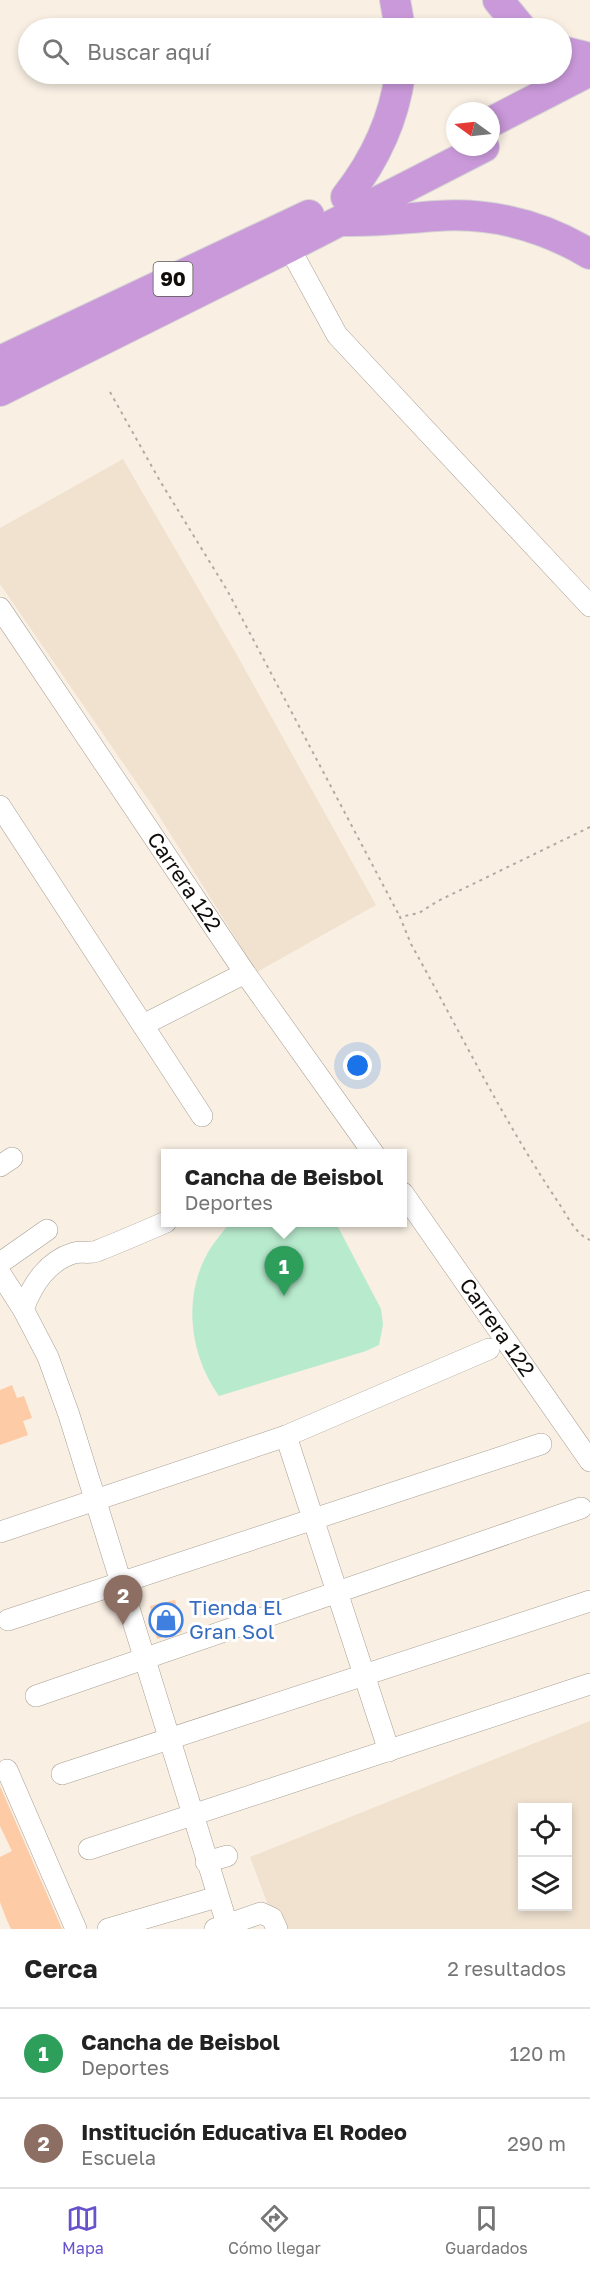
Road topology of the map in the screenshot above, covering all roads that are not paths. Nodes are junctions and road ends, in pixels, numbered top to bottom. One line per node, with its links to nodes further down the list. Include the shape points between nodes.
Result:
1 (395, 0): 3 (highway)
2 (498, 0): 4 (highway)
3 (398, 18)
4 (513, 18)
5 (572, 54): 6 (highway)
6 (590, 58)
7 (590, 71): 8 (highway)
8 (572, 80)
9 (399, 84): 16 (highway, via 388,126)
10 (565, 84): 12 (highway)
11 (590, 93): 13 (highway)
12 (500, 117)
13 (500, 139)
14 (446, 146): 16 (highway, 90)
15 (464, 156): 16 (highway, 90)
16 (343, 209): 17 (highway, 90); 18 (highway, via 385,221 438,216 509,220 544,231); 19 (highway, 90)
17 (289, 247): 20 (highway, 90); 21 (street, via 338,335)
18 (590, 254)
19 (0, 362)
20 (0, 391)
21 (590, 606)
22 (0, 608): 24 (street, Carrera 122)
23 (0, 806): 25 (street)
24 (245, 973): 25 (street); 27 (street, Carrera 122)
25 (143, 1025): 26 (street)
26 (202, 1116)
27 (370, 1149)
28 (407, 1200): 37 (street, Carrera 122)
29 (161, 1224): 33 (street, via 94,1252 75,1253 56,1262 31,1288)
30 (47, 1230): 31 (street)
31 (0, 1263)
32 (0, 1273): 33 (street)
33 (23, 1309): 38 (street, via 48,1358)
34 (489, 1349): 35 (street)
35 (286, 1436): 38 (street); 40 (street)
36 (541, 1444): 40 (street)
37 (590, 1461)
38 (95, 1499): 41 (street); 42 (street)
39 (581, 1508): 43 (street)
40 (313, 1519): 42 (street); 43 (street)
41 (0, 1532)
42 (121, 1582): 45 (street); 46 (street)
43 (337, 1592): 46 (street); 47 (street)
44 (590, 1601): 47 (street)
45 (8, 1620)
46 (144, 1659): 49 (street); 50 (street)
47 (364, 1675): 50 (street); 51 (street)
48 (590, 1683): 51 (street)
49 (36, 1696)
50 (169, 1739): 53 (street); 54 (street)
51 (389, 1751): 54 (street)
52 (7, 1770): 60 (street)
53 (62, 1774)
54 (192, 1816): 55 (street); 57 (street)
55 (89, 1849)
56 (227, 1856): 57 (street)
57 (206, 1862): 58 (street)
58 (217, 1897): 59 (street); 61 (street)
59 (221, 1927): 62 (street, via 261,1913 272,1918)
60 (76, 1929)
61 (108, 1929)
62 (277, 1929)

